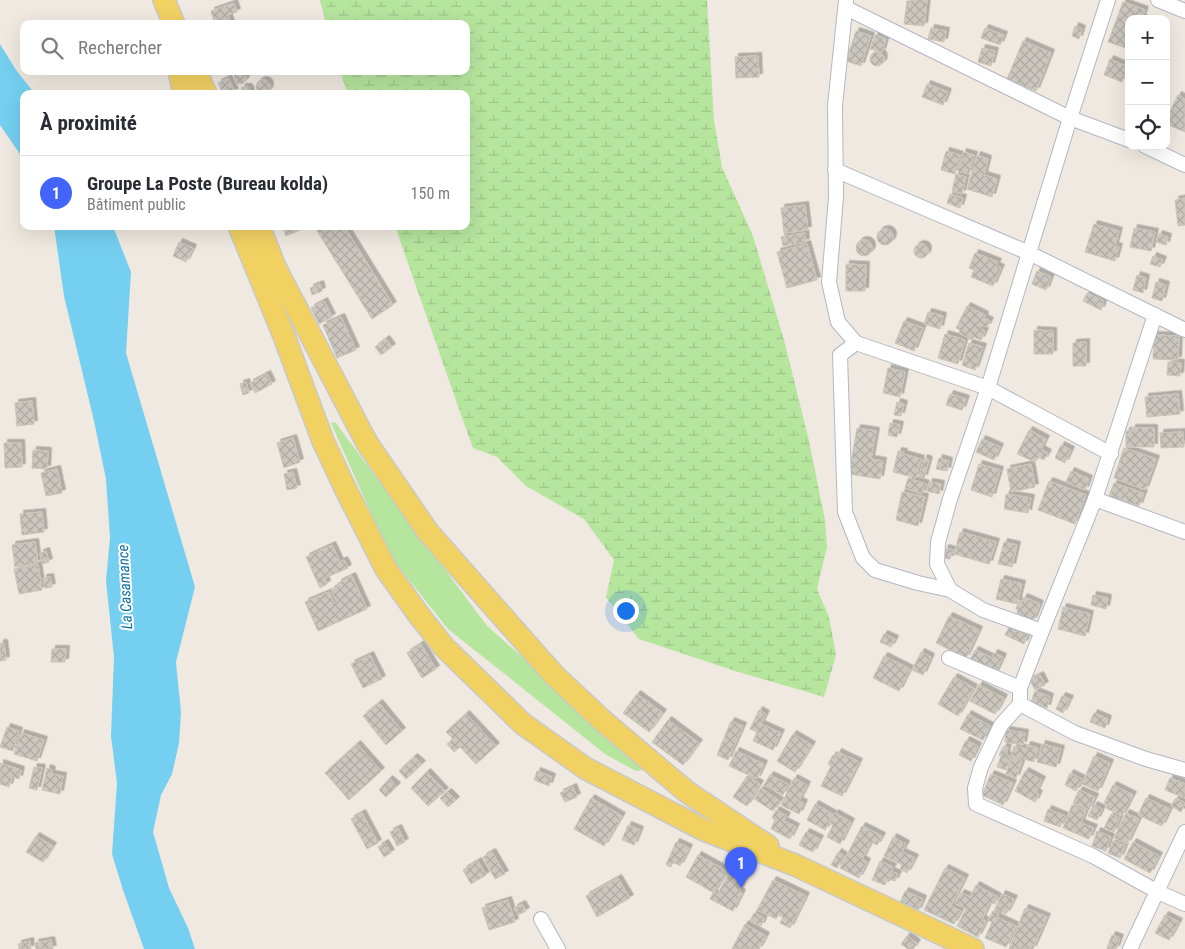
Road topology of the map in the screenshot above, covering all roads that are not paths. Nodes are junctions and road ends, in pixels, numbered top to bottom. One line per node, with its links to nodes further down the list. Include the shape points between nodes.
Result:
1 (1108, 0): 9 (street)
2 (1158, 0): 4 (street)
3 (846, 4): 9 (street); 13 (street, via 835,106)
4 (1185, 11)
5 (180, 75): 7 (main road)
6 (198, 75): 8 (main road)
7 (183, 90)
8 (204, 90)
9 (1070, 118): 10 (street); 16 (street)
10 (1125, 139)
11 (1153, 150): 12 (street)
12 (1185, 165)
13 (836, 170): 16 (street); 19 (street, via 829,282 838,322)
14 (241, 230): 31 (main road, via 323,441 345,488 386,569 444,647 523,724 585,768 704,830)
15 (261, 230): 31 (main road, via 275,267 367,443 428,532 554,675 603,721 687,792)
16 (1029, 253): 17 (street); 20 (street)
17 (1155, 315): 18 (street); 21 (street)
18 (1185, 330)
19 (856, 342): 20 (street); 24 (street, via 840,355 845,512 855,540 863,558 875,570)
20 (988, 388): 21 (street); 24 (street, via 938,542 938,564)
21 (1110, 454): 22 (street)
22 (1096, 499): 23 (street); 25 (street)
23 (1185, 532)
24 (950, 590): 25 (street, via 983,610)
25 (1042, 631): 27 (street)
26 (949, 658): 27 (street)
27 (1020, 688): 28 (street)
28 (1020, 704): 29 (street, via 1075,733); 32 (street, via 1001,725 981,767 975,788 976,804 1093,856)
29 (1185, 770)
30 (1185, 832): 32 (street)
31 (795, 865): 36 (main road)
32 (1158, 892): 33 (street); 37 (street)
33 (1185, 904)
34 (541, 919): 35 (street)
35 (558, 949)
36 (973, 949)
37 (1130, 949)

